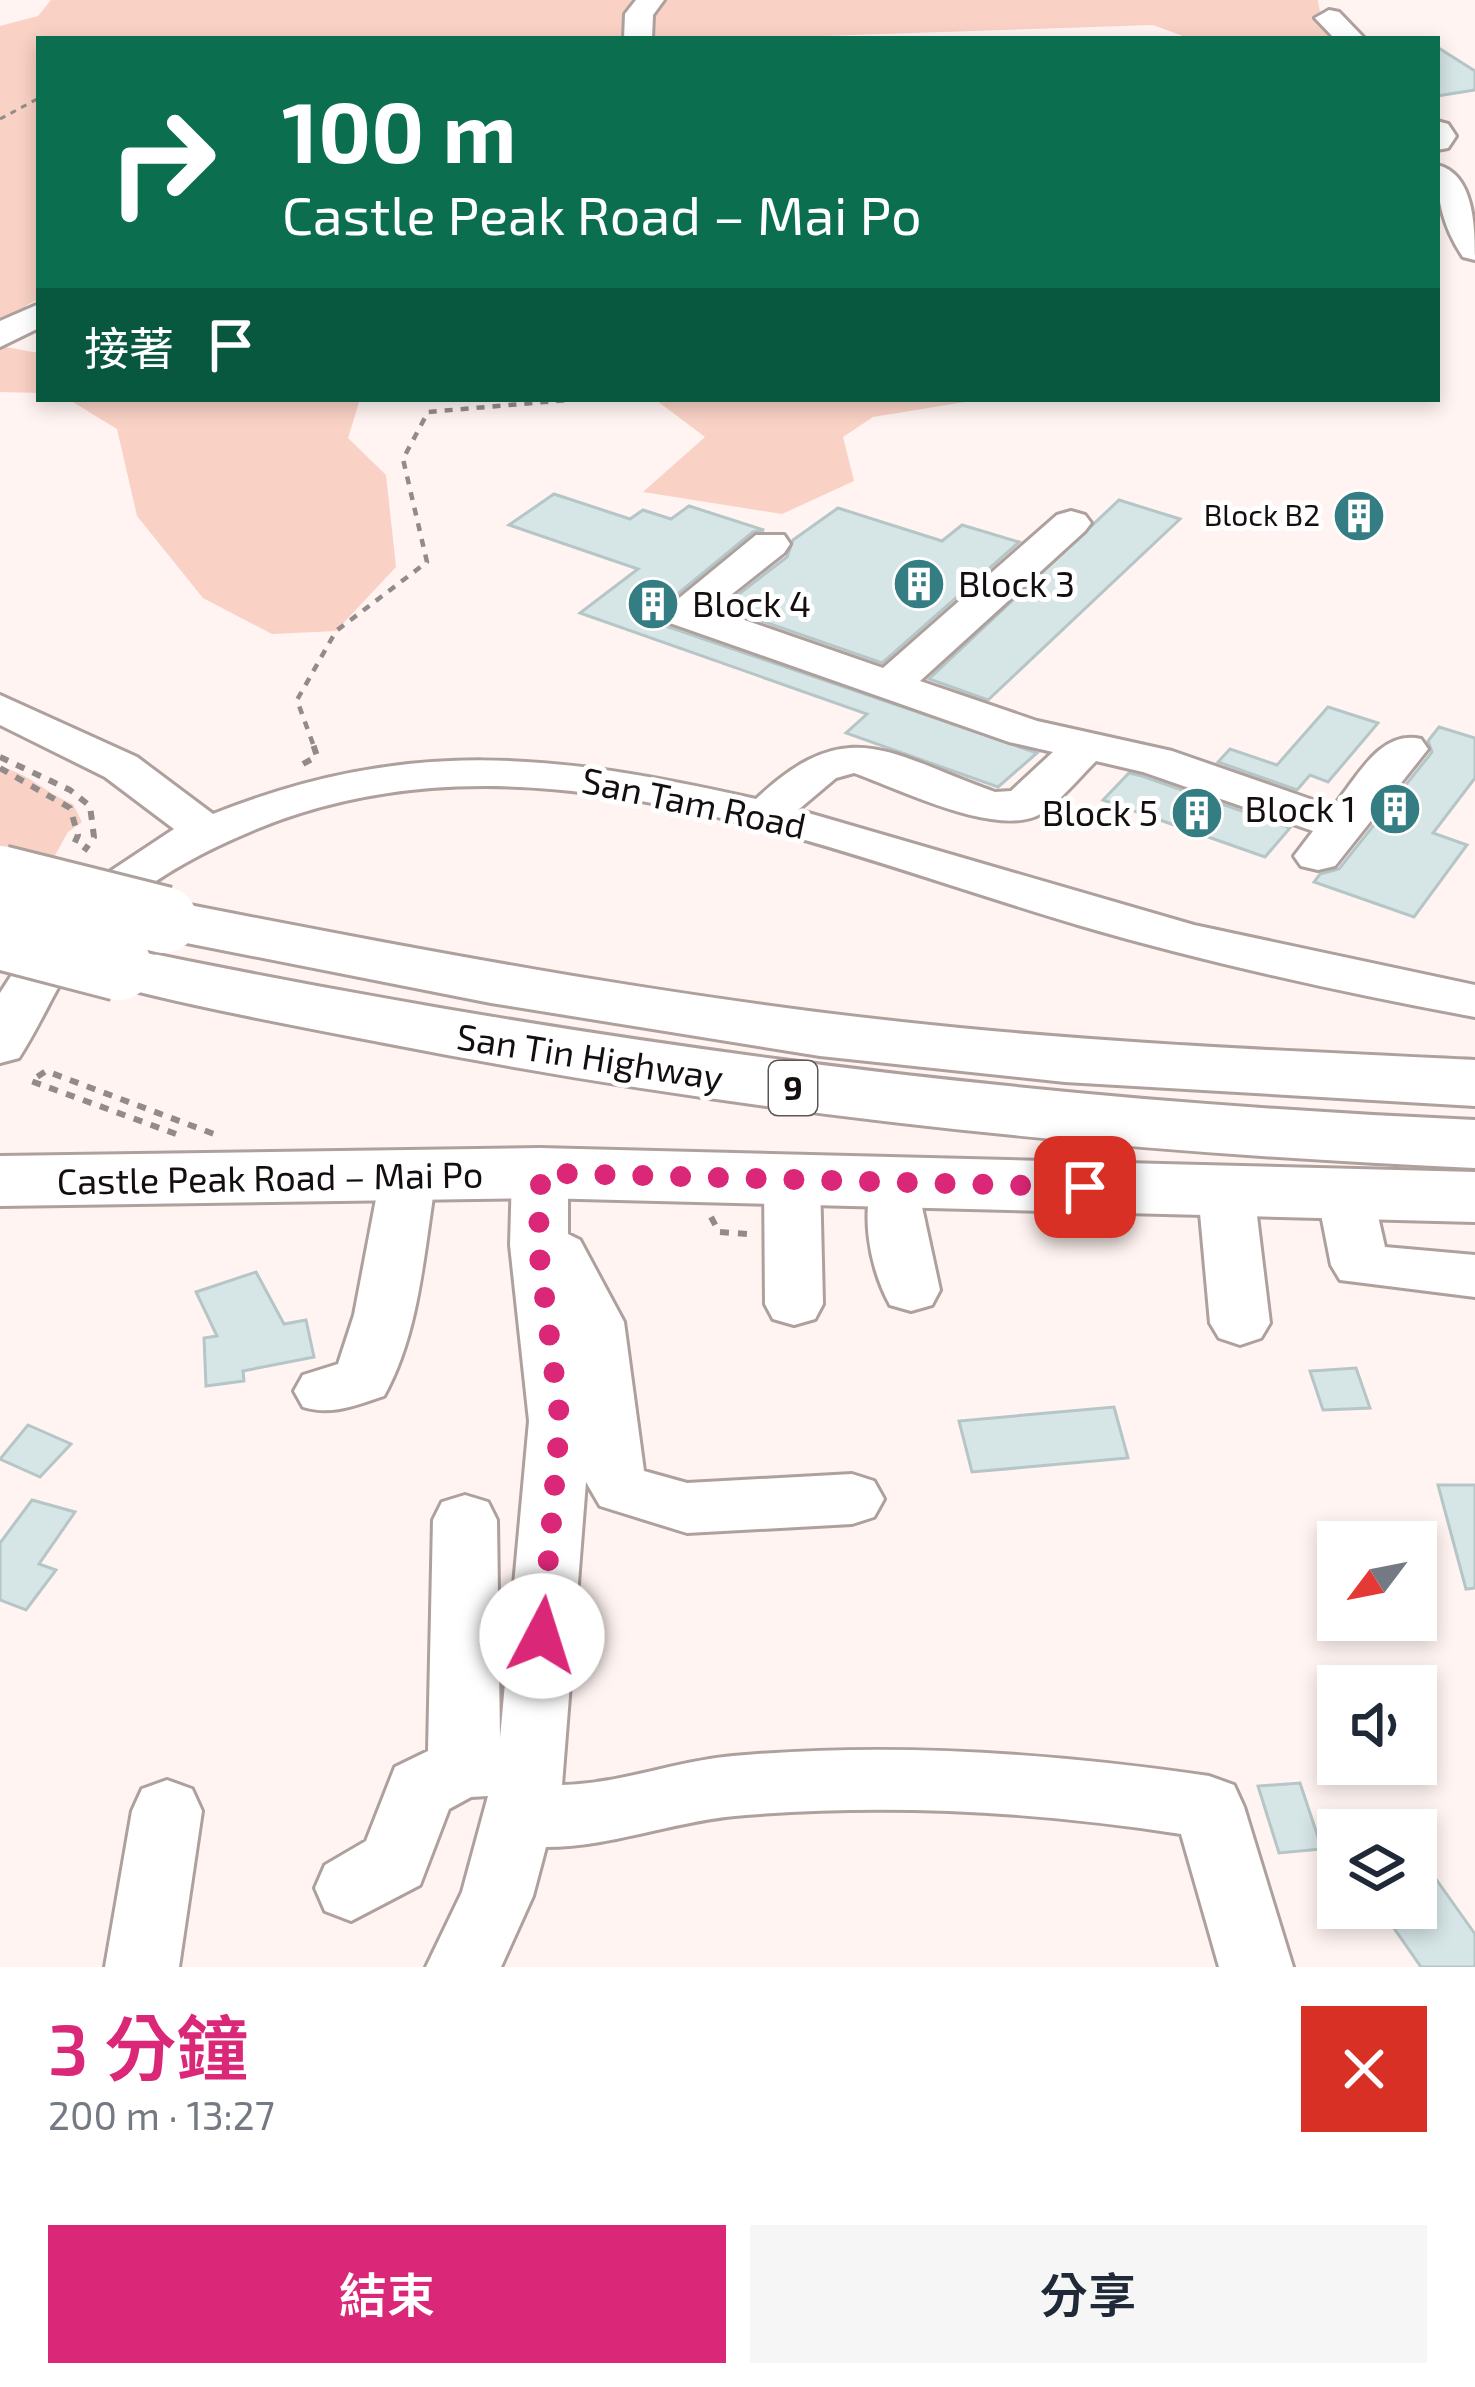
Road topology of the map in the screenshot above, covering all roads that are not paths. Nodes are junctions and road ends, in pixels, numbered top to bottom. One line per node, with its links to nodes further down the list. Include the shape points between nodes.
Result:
1 (650, 0): 3 (street, via 639,14)
2 (1329, 18): 4 (street)
3 (638, 36)
4 (1348, 36)
5 (1440, 176): 6 (street)
6 (1475, 250)
7 (36, 316): 8 (street)
8 (0, 336)
9 (1071, 523): 11 (street)
10 (770, 544): 11 (street, via 682,613)
11 (890, 685): 13 (street)
12 (0, 708): 16 (street, via 121,767)
13 (1086, 746): 14 (street, via 1156,761 1331,841); 15 (street, via 1023,805 990,806 840,758)
14 (1405, 749)
15 (766, 815): 16 (street, San Tam Road, via 576,776 461,772 343,787); 20 (street, San Tam Road, via 1199,943)
16 (206, 831): 21 (street, San Tam Road, via 123,880 59,938 18,1001)
17 (0, 879): 19 (main road, San Tin Highway / 9, bridge)
18 (0, 936): 19 (main road, San Tin Highway / 9, bridge)
19 (142, 944): 22 (main road, San Tin Highway / 9, via 824,1035); 23 (main road, San Tin Highway / 9, via 450,1035 872,1100 1122,1125)
20 (1475, 1000)
21 (32, 1066)
22 (1475, 1083)
23 (1475, 1144)
24 (541, 1173): 25 (main road, Castle Peak Road – Mai Po); 26 (main road, Castle Peak Road – Mai Po); 32 (street)
25 (408, 1178): 27 (main road, Castle Peak Road – Mai Po); 37 (street, via 363,1380)
26 (792, 1178): 28 (main road, Castle Peak Road – Mai Po); 35 (street)
27 (0, 1181)
28 (899, 1183): 29 (main road, Castle Peak Road – Mai Po); 34 (street, via 894,1207)
29 (1226, 1191): 30 (main road, Castle Peak Road – Mai Po); 36 (street)
30 (1345, 1194): 31 (main road, Castle Peak Road – Mai Po); 33 (street, via 1360,1265)
31 (1475, 1197)
32 (538, 1245): 38 (street, via 560,1254 594,1322 609,1466 622,1490 688,1508); 41 (street, via 560,1420)
33 (1475, 1276)
34 (910, 1290)
35 (794, 1304)
36 (1240, 1323)
37 (324, 1390)
38 (852, 1499)
39 (465, 1520): 40 (street)
40 (462, 1767): 41 (street); 43 (street, via 420,1789 395,1862)
41 (525, 1789): 45 (street, via 496,1896); 46 (street, via 556,1820 724,1786 786,1782 997,1783 1209,1807)
42 (167, 1811): 44 (street)
43 (351, 1888)
44 (142, 1967)
45 (463, 1967)
46 (1256, 1967)

